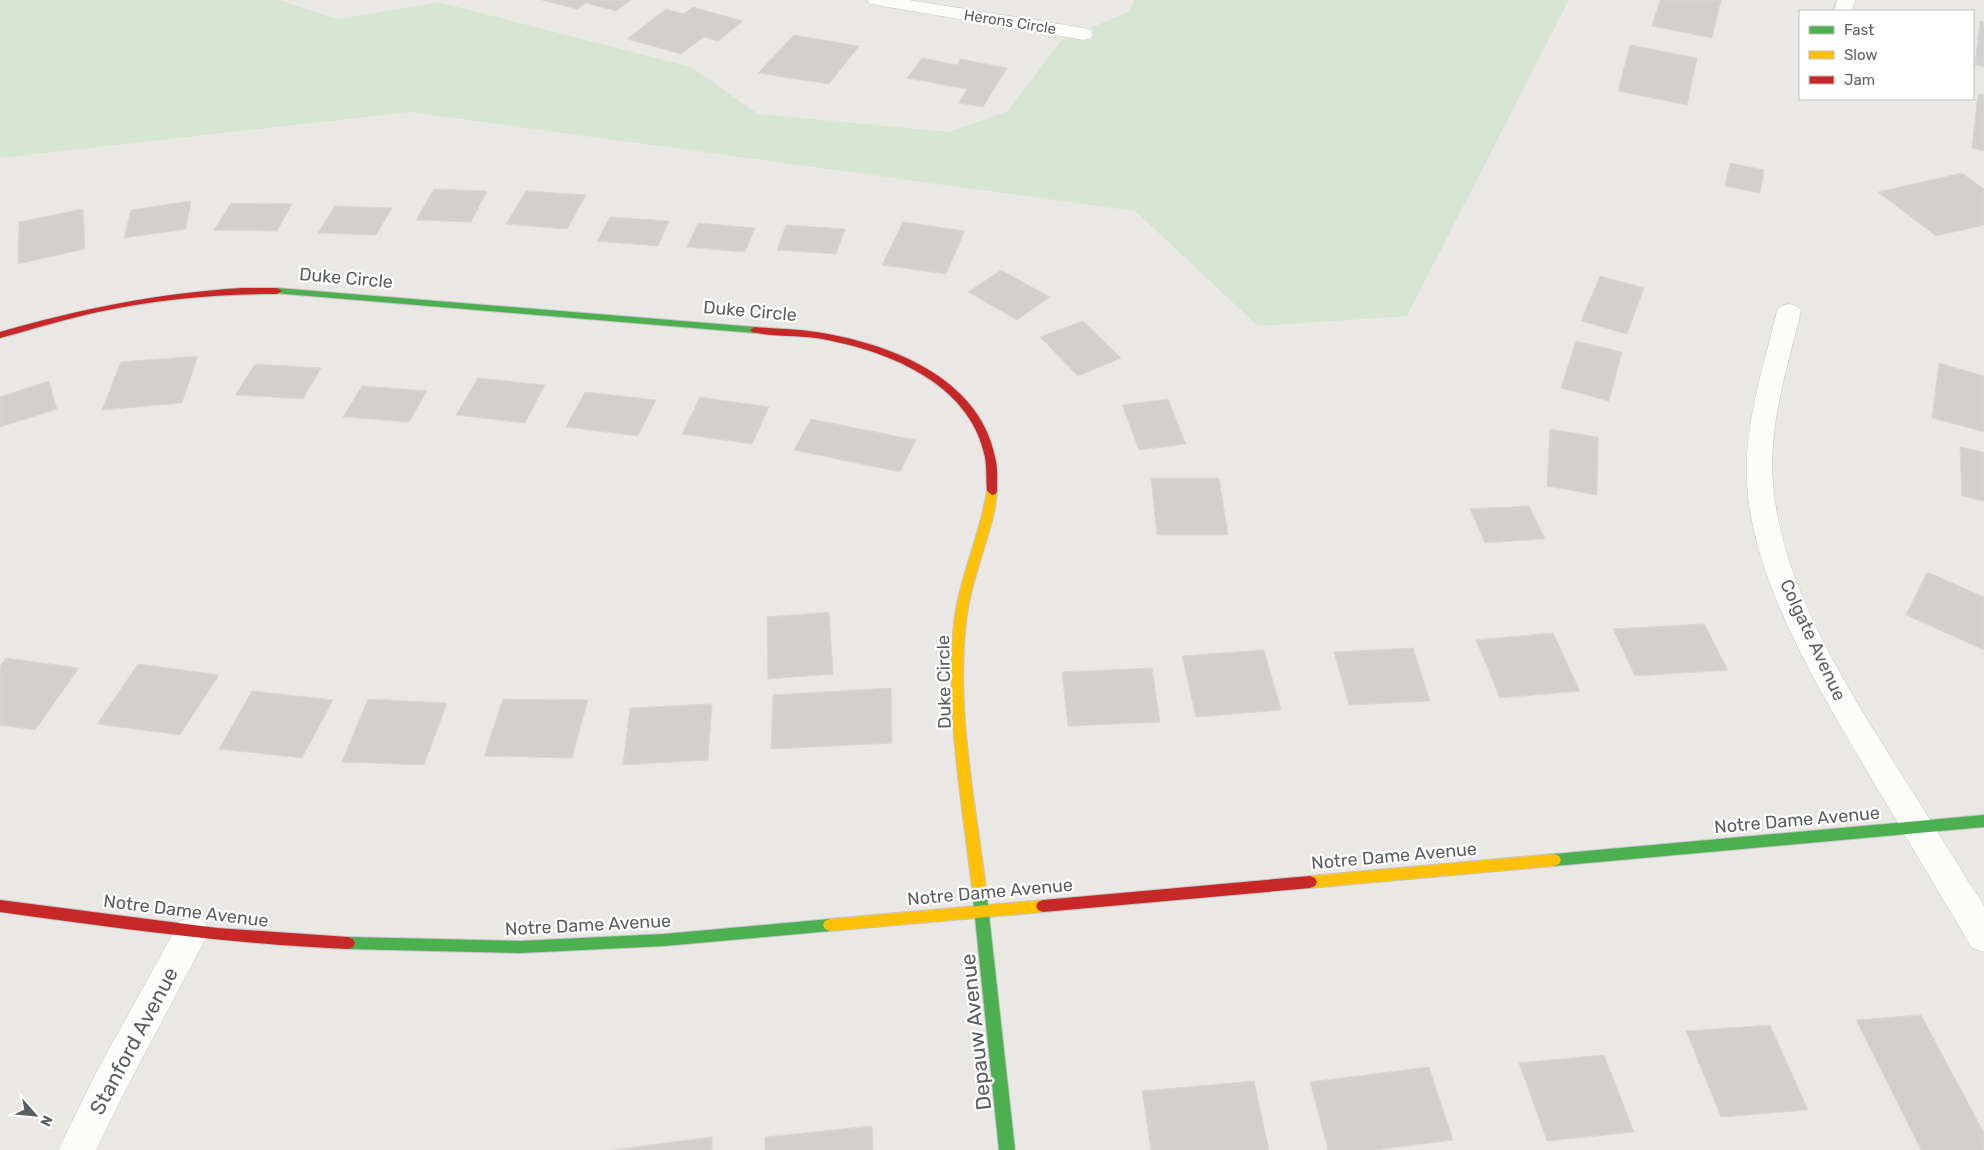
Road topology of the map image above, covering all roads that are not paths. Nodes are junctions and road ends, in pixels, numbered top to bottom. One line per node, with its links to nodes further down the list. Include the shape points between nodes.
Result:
1 (876, 0): 2 (street, Herons Circle)
2 (1084, 34)
3 (1789, 310): 6 (street, Colgate Avenue, via 1762,436 1760,483 1768,529 1782,578 1807,635 1841,700)
4 (0, 335): 8 (street, Duke Circle, via 142,301 274,291 817,335 859,343 900,357 925,370 956,394 978,422 992,458 994,492 970,572 960,623 959,704)
5 (1984, 821): 6 (street, Notre Dame Avenue)
6 (1917, 827): 8 (street, Notre Dame Avenue); 10 (street, Colgate Avenue)
7 (0, 906): 9 (street, Notre Dame Avenue)
8 (982, 910): 9 (street, Notre Dame Avenue, via 664,940 520,947 310,942); 12 (street, Depauw Avenue)
9 (192, 932): 11 (street, Stanford Avenue)
10 (1984, 937)
11 (77, 1150)
12 (1007, 1150)

